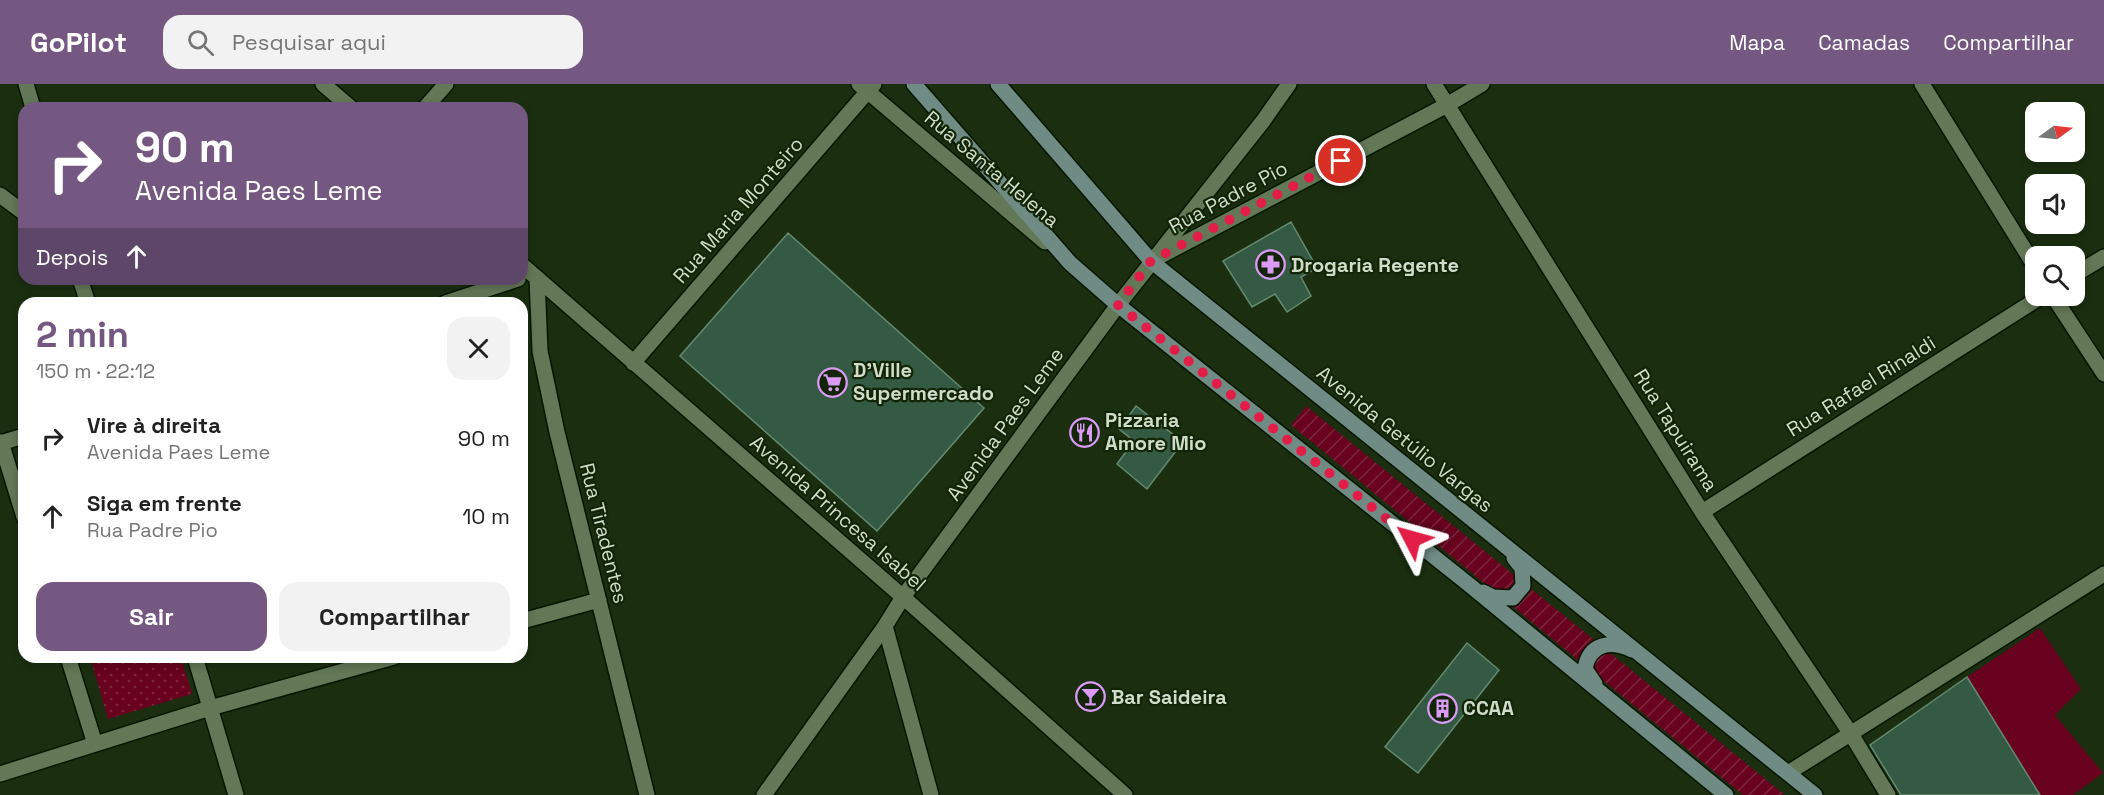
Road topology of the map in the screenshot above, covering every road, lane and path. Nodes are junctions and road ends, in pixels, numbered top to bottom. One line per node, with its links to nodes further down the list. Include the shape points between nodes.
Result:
1 (26, 84): 11 (street)
2 (323, 84): 12 (street)
3 (446, 84): 13 (street)
4 (914, 84): 20 (main road)
5 (998, 84): 19 (main road, Avenida Getúlio Vargas)
6 (1289, 84): 19 (street, Avenida Paes Leme)
7 (1434, 84): 14 (street, Rua Tapuirama)
8 (1482, 84): 14 (street, Rua Padre Pio)
9 (1922, 84): 17 (street)
10 (867, 87): 20 (street, Rua Santa Helena); 29 (street, Rua Maria Monteiro)
11 (31, 102)
12 (344, 102)
13 (430, 102)
14 (1447, 105): 19 (street, Rua Padre Pio); 34 (street, Rua Tapuirama)
15 (0, 195): 16 (street)
16 (18, 208)
17 (2025, 250)
18 (2104, 257): 21 (street)
19 (1151, 261): 26 (street, Avenida Paes Leme); 35 (main road, Avenida Getúlio Vargas)
20 (1070, 263): 26 (main road)
21 (2085, 268)
22 (528, 277): 29 (street, Avenida Princesa Isabel)
23 (497, 285): 25 (street)
24 (528, 285): 39 (street, Rua Tiradentes, via 557,432)
25 (462, 297)
26 (1118, 305): 37 (main road); 38 (street, Avenida Paes Leme)
27 (2026, 306): 34 (street, Rua Rafael Rinaldi)
28 (2060, 306): 30 (street)
29 (633, 363): 38 (street, Avenida Princesa Isabel)
30 (2104, 374)
31 (18, 438): 32 (street)
32 (0, 443): 33 (street)
33 (18, 498)
34 (1702, 512): 48 (street, Rua Tapuirama)
35 (1503, 545): 37 (main road, via 1522,568 1523,586 1513,598 1493,597); 42 (main road, Avenida Getúlio Vargas)
36 (2104, 574): 48 (street)
37 (1467, 583): 46 (main road)
38 (903, 597): 41 (street, Avenida Paes Leme); 56 (street, Avenida Princesa Isabel)
39 (599, 600): 40 (street); 53 (street, Rua Tiradentes)
40 (528, 619)
41 (885, 626): 54 (street, Avenida Paes Leme); 55 (street)
42 (1646, 657): 46 (main road, via 1622,645 1607,644 1586,657 1585,669 1590,679); 50 (main road, Avenida Getúlio Vargas)
43 (70, 663): 49 (street)
44 (197, 663): 47 (street)
45 (372, 663): 47 (street)
46 (1608, 699): 57 (main road)
47 (210, 708): 49 (street); 52 (street)
48 (1851, 734): 50 (street); 59 (street, Rua Tapuirama)
49 (95, 744): 51 (street)
50 (1788, 773): 58 (main road, Avenida Getúlio Vargas)
51 (0, 774)
52 (236, 795)
53 (647, 795)
54 (764, 795)
55 (931, 795)
56 (1125, 795)
57 (1726, 795)
58 (1815, 795)
59 (1888, 795)

